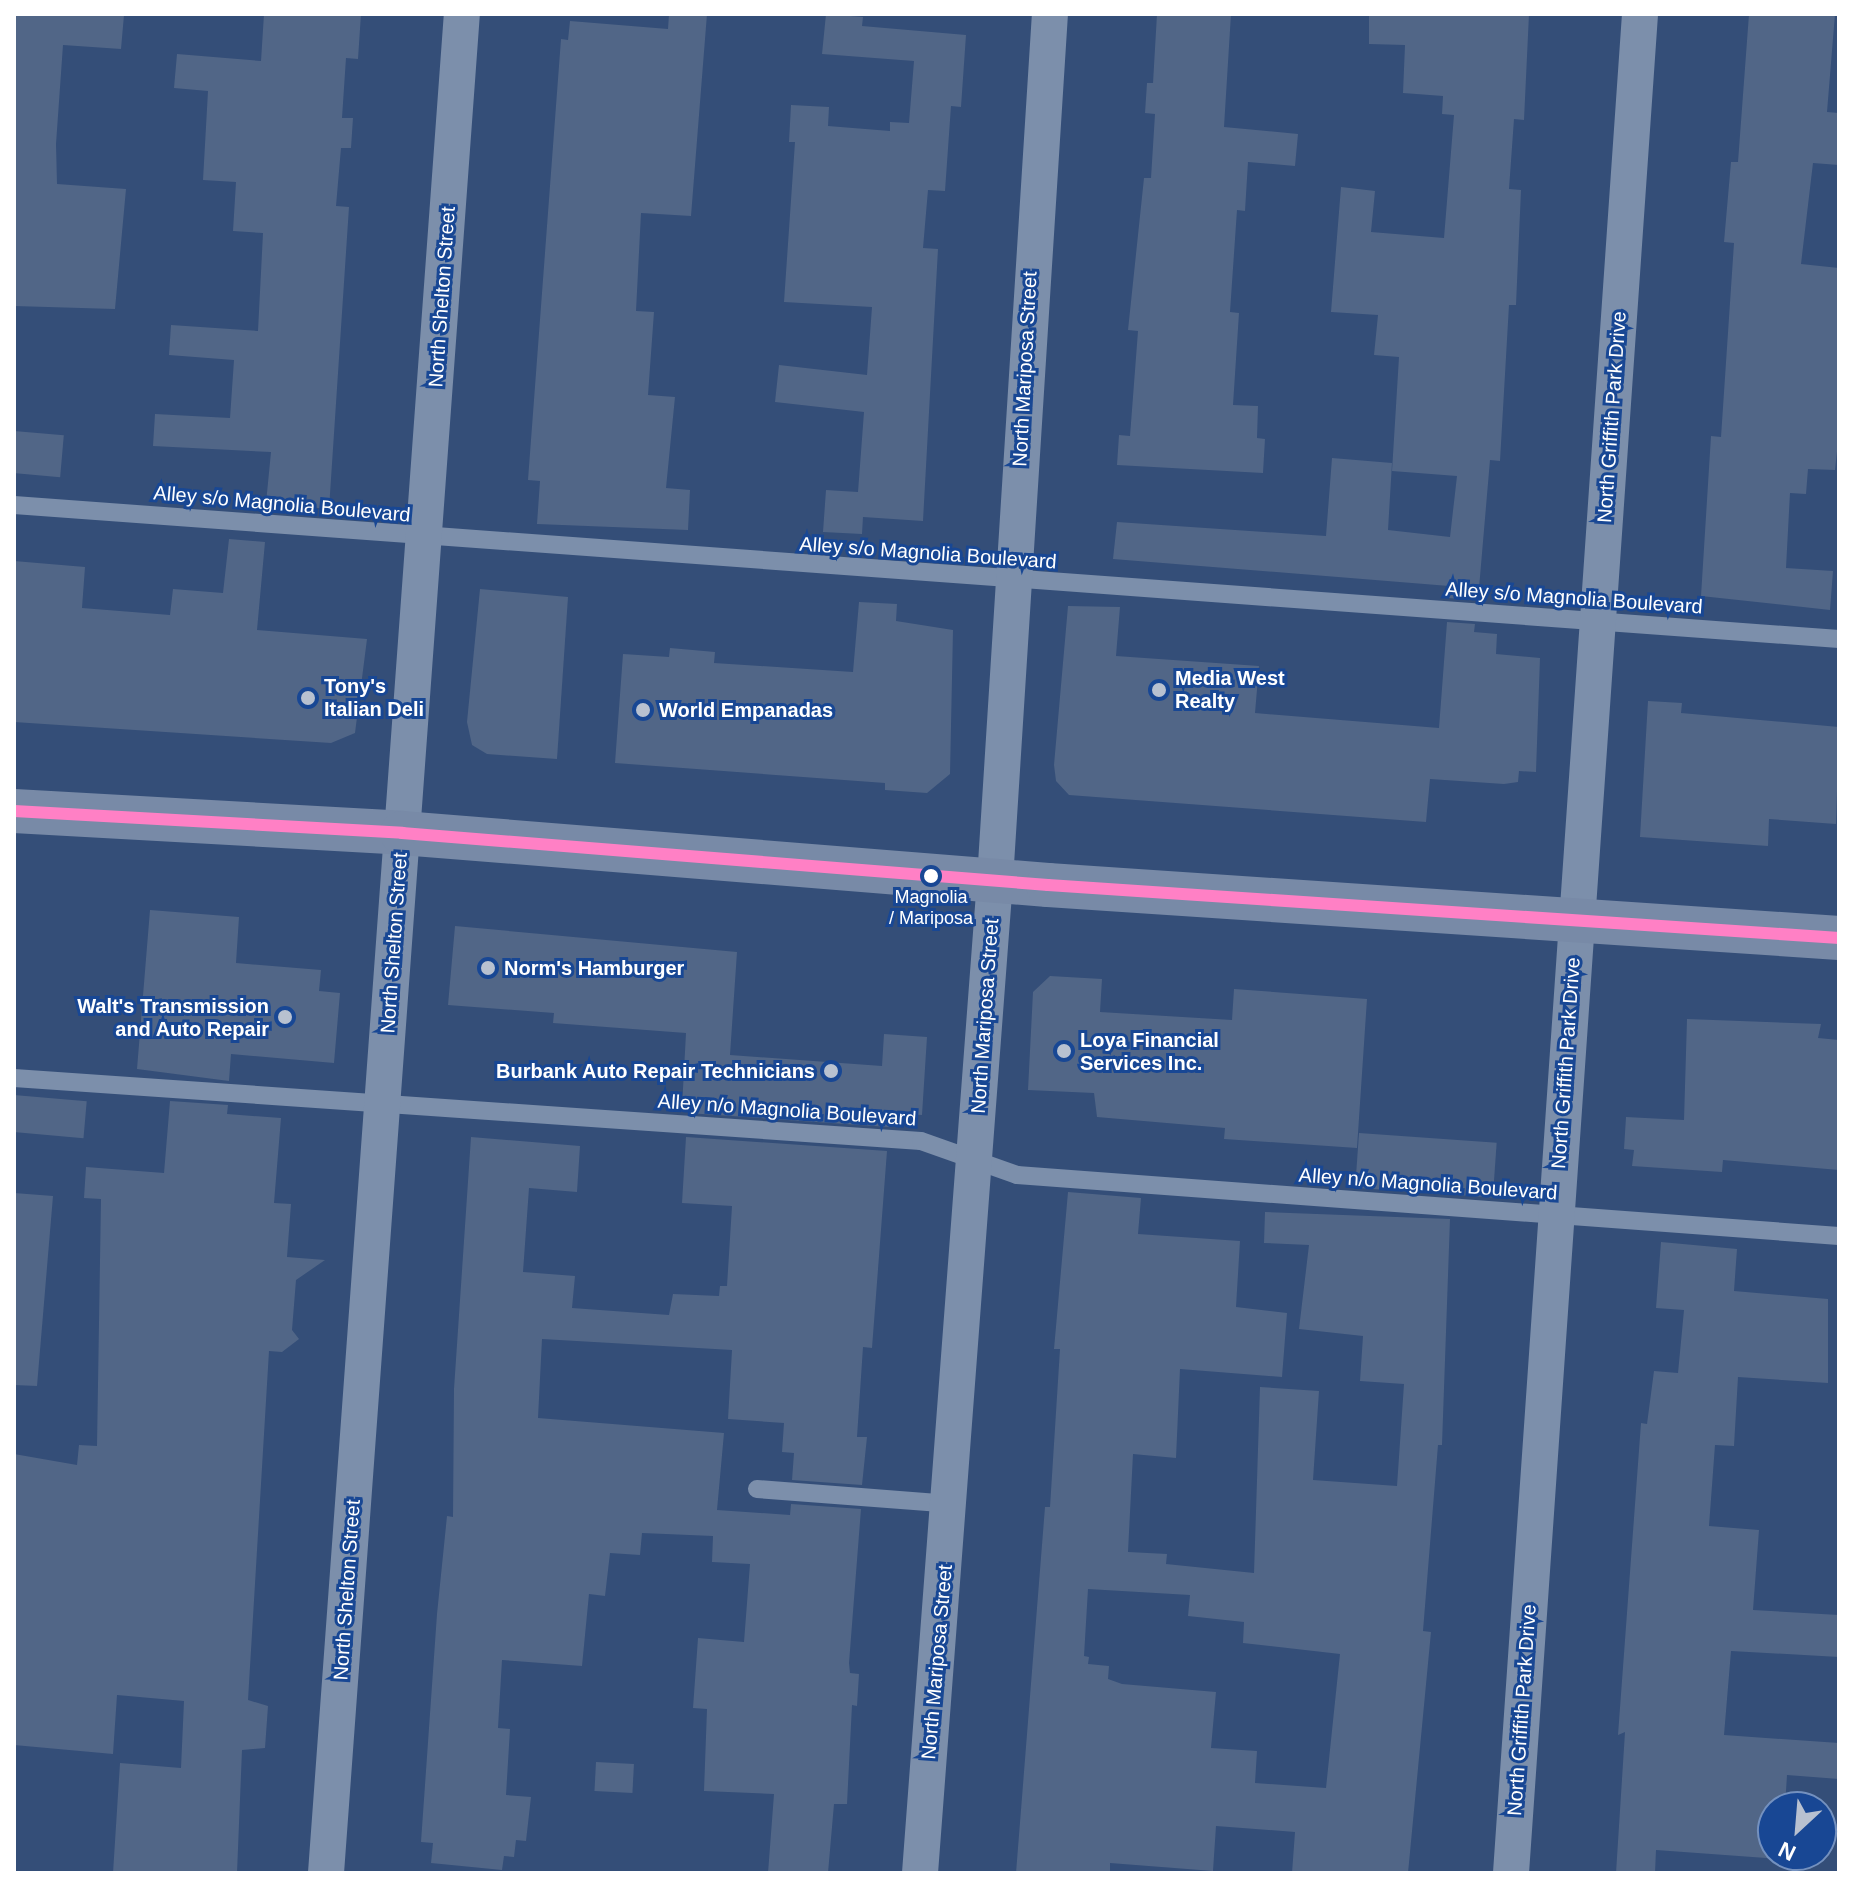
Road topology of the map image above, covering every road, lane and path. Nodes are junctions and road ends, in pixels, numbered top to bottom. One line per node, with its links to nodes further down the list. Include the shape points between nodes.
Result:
1 (462, 14): 5 (street, North Shelton Street)
2 (1050, 14): 6 (street, North Mariposa Street)
3 (1640, 14): 7 (street, North Griffith Park Drive)
4 (14, 505): 5 (lane, Alley s/o Magnolia Boulevard)
5 (424, 538): 6 (lane, Alley s/o Magnolia Boulevard); 10 (street, North Shelton Street)
6 (1013, 581): 7 (lane, Alley s/o Magnolia Boulevard); 11 (street, North Mariposa Street)
7 (1599, 622): 8 (lane, Alley s/o Magnolia Boulevard); 12 (street, North Griffith Park Drive)
8 (1839, 639)
9 (14, 811): 10 (main road)
10 (402, 833): 11 (main road); 15 (street, North Shelton Street)
11 (995, 880): 12 (main road); 16 (street, North Mariposa Street)
12 (1574, 921): 13 (main road); 17 (street, North Griffith Park Drive)
13 (1839, 938)
14 (14, 1078): 15 (lane, Alley n/o Magnolia Boulevard)
15 (383, 1102): 16 (lane, Alley n/o Magnolia Boulevard, via 921,1141); 21 (street, North Shelton Street)
16 (975, 1161): 17 (lane, Alley n/o Magnolia Boulevard, via 1017,1175); 20 (street, North Mariposa Street)
17 (1556, 1216): 18 (lane, Alley n/o Magnolia Boulevard); 23 (street, North Griffith Park Drive)
18 (1839, 1236)
19 (757, 1489): 20 (lane)
20 (950, 1504): 22 (street, North Mariposa Street)
21 (326, 1873)
22 (920, 1873)
23 (1511, 1873)

